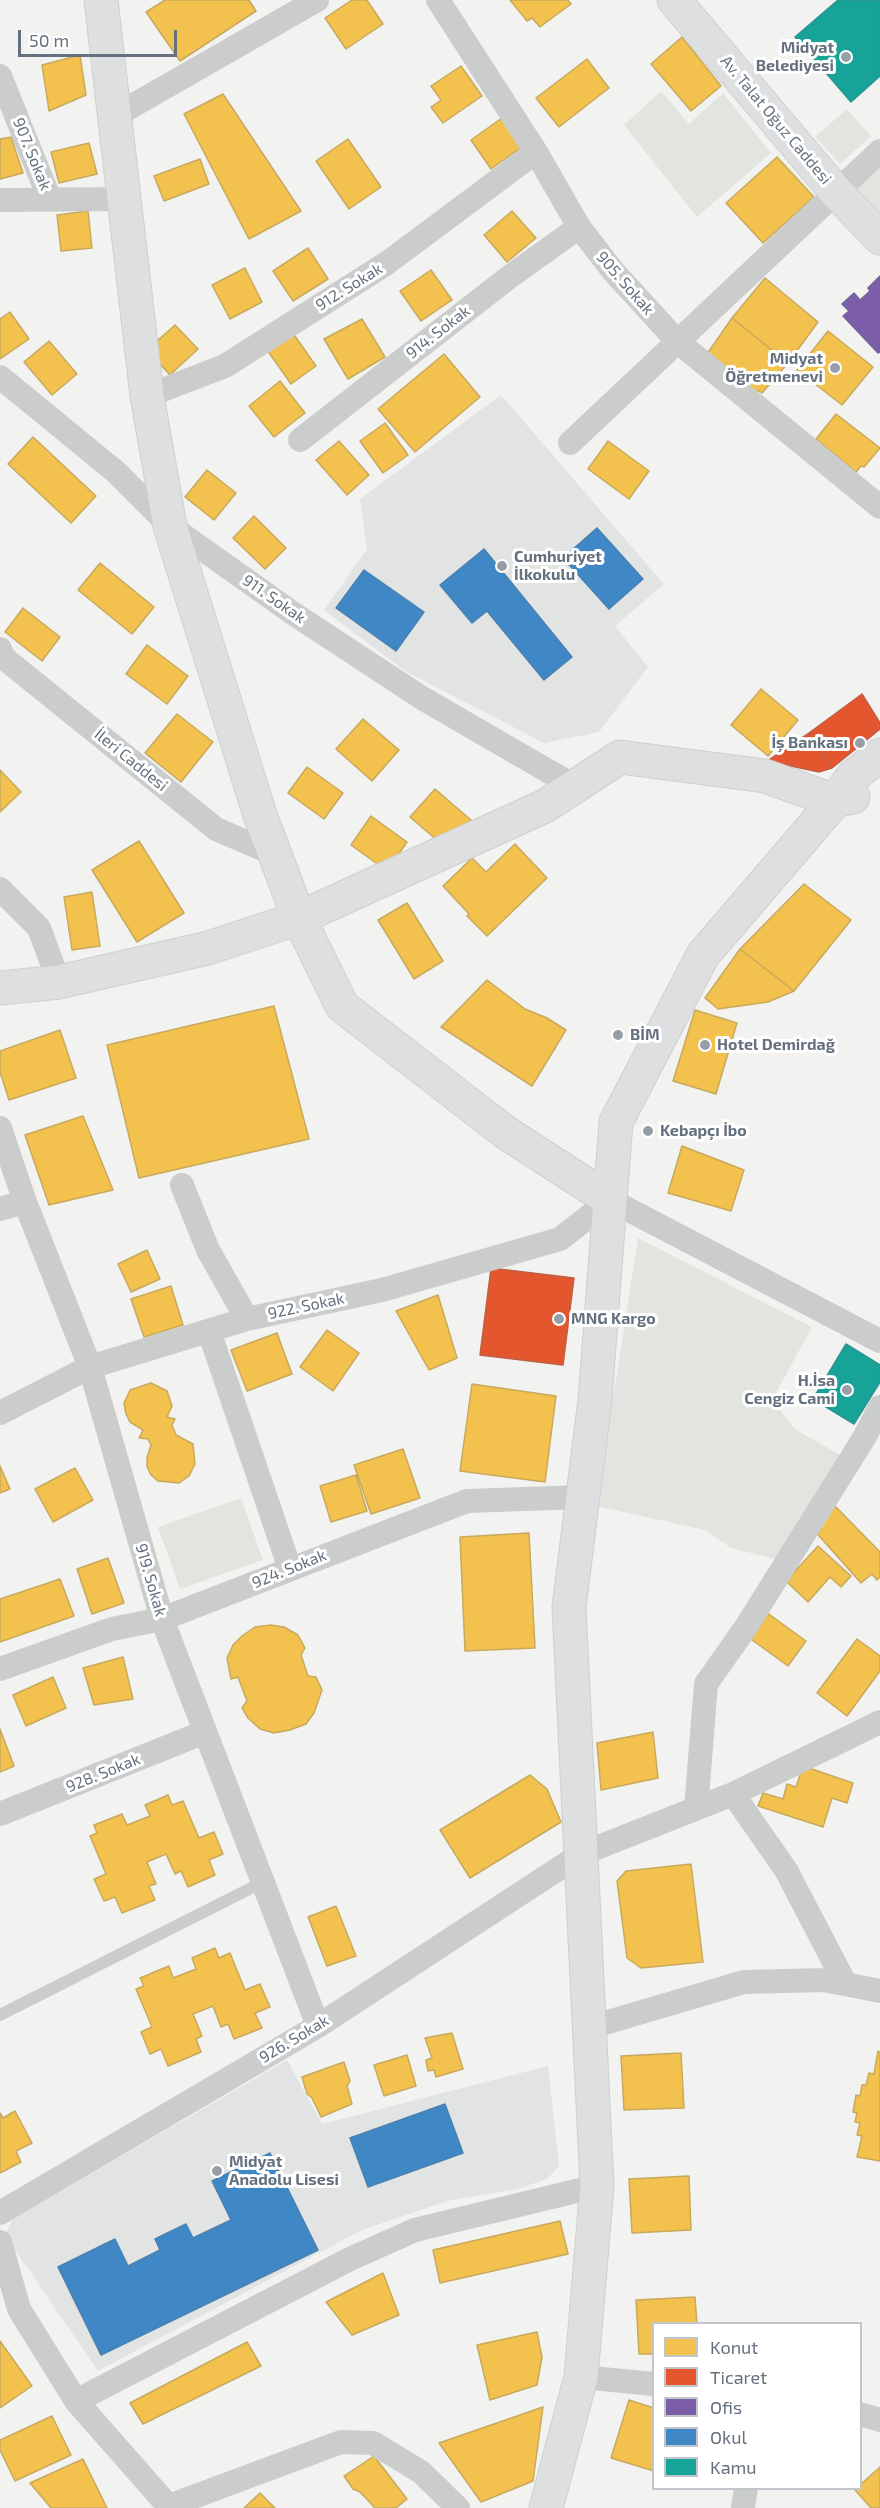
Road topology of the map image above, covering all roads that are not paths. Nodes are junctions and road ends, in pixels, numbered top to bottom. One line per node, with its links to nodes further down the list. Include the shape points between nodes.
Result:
1 (101, 0): 6 (street)
2 (317, 0): 6 (street)
3 (438, 0): 8 (street, 905. Sokak)
4 (674, 0): 9 (street, Av. Talat Oğuz Caddesi)
5 (0, 76): 12 (street, 907. Sokak)
6 (113, 117): 10 (street)
7 (880, 151): 9 (street)
8 (536, 152): 13 (street, 905. Sokak); 17 (street, 912. Sokak, via 387,263 225,366)
9 (837, 193): 14 (street, Av. Talat Oğuz Caddesi); 15 (street)
10 (123, 199): 12 (street); 17 (street)
11 (0, 200): 12 (street)
12 (50, 200)
13 (579, 227): 15 (street, 905. Sokak); 18 (street, 914. Sokak)
14 (880, 238)
15 (678, 342): 19 (street); 20 (street, 905. Sokak)
16 (0, 377): 21 (street, 911. Sokak, via 116,472)
17 (147, 396): 21 (street)
18 (300, 440)
19 (570, 443)
20 (880, 507)
21 (170, 526): 25 (street, 911. Sokak, via 422,698); 27 (street)
22 (0, 649): 27 (street, İleri Caddesi, via 4,658 216,829)
23 (880, 755): 26 (street, via 852,777)
24 (880, 777): 26 (street, via 860,795)
25 (574, 786): 26 (street, via 620,758 765,776); 29 (street, via 545,806)
26 (835, 801): 34 (street, via 703,955 616,1122)
27 (274, 854): 29 (street)
28 (0, 889): 30 (street, via 39,928)
29 (298, 918): 30 (street, via 208,948); 34 (street, via 342,1006 505,1132)
30 (59, 982): 31 (street)
31 (0, 988)
32 (0, 1128): 35 (street, 919. Sokak)
33 (182, 1185): 37 (street, via 208,1250)
34 (610, 1200): 37 (street, 922. Sokak, via 560,1239 382,1290); 39 (street); 43 (street)
35 (25, 1202): 36 (street); 40 (street, 919. Sokak)
36 (0, 1209)
37 (247, 1319): 38 (street, 922. Sokak)
38 (209, 1331): 40 (street, 922. Sokak); 44 (street)
39 (877, 1332)
40 (90, 1367): 42 (street, 922. Sokak); 45 (street, 919. Sokak)
41 (880, 1407): 50 (street, via 752,1618 706,1684)
42 (0, 1413)
43 (583, 1497): 44 (street, 924. Sokak, via 467,1501); 52 (street, via 569,1607)
44 (290, 1569): 45 (street, 924. Sokak)
45 (162, 1619): 46 (street, 924. Sokak, via 112,1629); 48 (street, 919. Sokak)
46 (0, 1669)
47 (880, 1722): 49 (street, 926. Sokak)
48 (205, 1732): 51 (street, 928. Sokak); 53 (street, 919. Sokak)
49 (734, 1794): 50 (street, 926. Sokak); 54 (street, via 786,1870)
50 (696, 1809): 52 (street, 926. Sokak)
51 (0, 1814)
52 (581, 1854): 57 (street, 926. Sokak); 58 (street)
53 (263, 1882): 56 (lane); 57 (street, 919. Sokak)
54 (844, 1983): 55 (street); 58 (street, via 744,1982)
55 (880, 1991)
56 (0, 2015)
57 (318, 2026): 60 (street, 926. Sokak)
58 (591, 2027): 59 (street)
59 (597, 2186): 62 (street); 64 (street, via 415,2230 350,2259)
60 (0, 2213)
61 (0, 2242): 64 (street, via 19,2309)
62 (582, 2377): 63 (street); 70 (street)
63 (652, 2384)
64 (76, 2401): 68 (street)
65 (862, 2414): 66 (street)
66 (880, 2420)
67 (746, 2490): 71 (street)
68 (170, 2507): 69 (street, via 340,2442 373,2443 421,2472)
69 (458, 2508)
70 (546, 2508)
71 (743, 2508)

